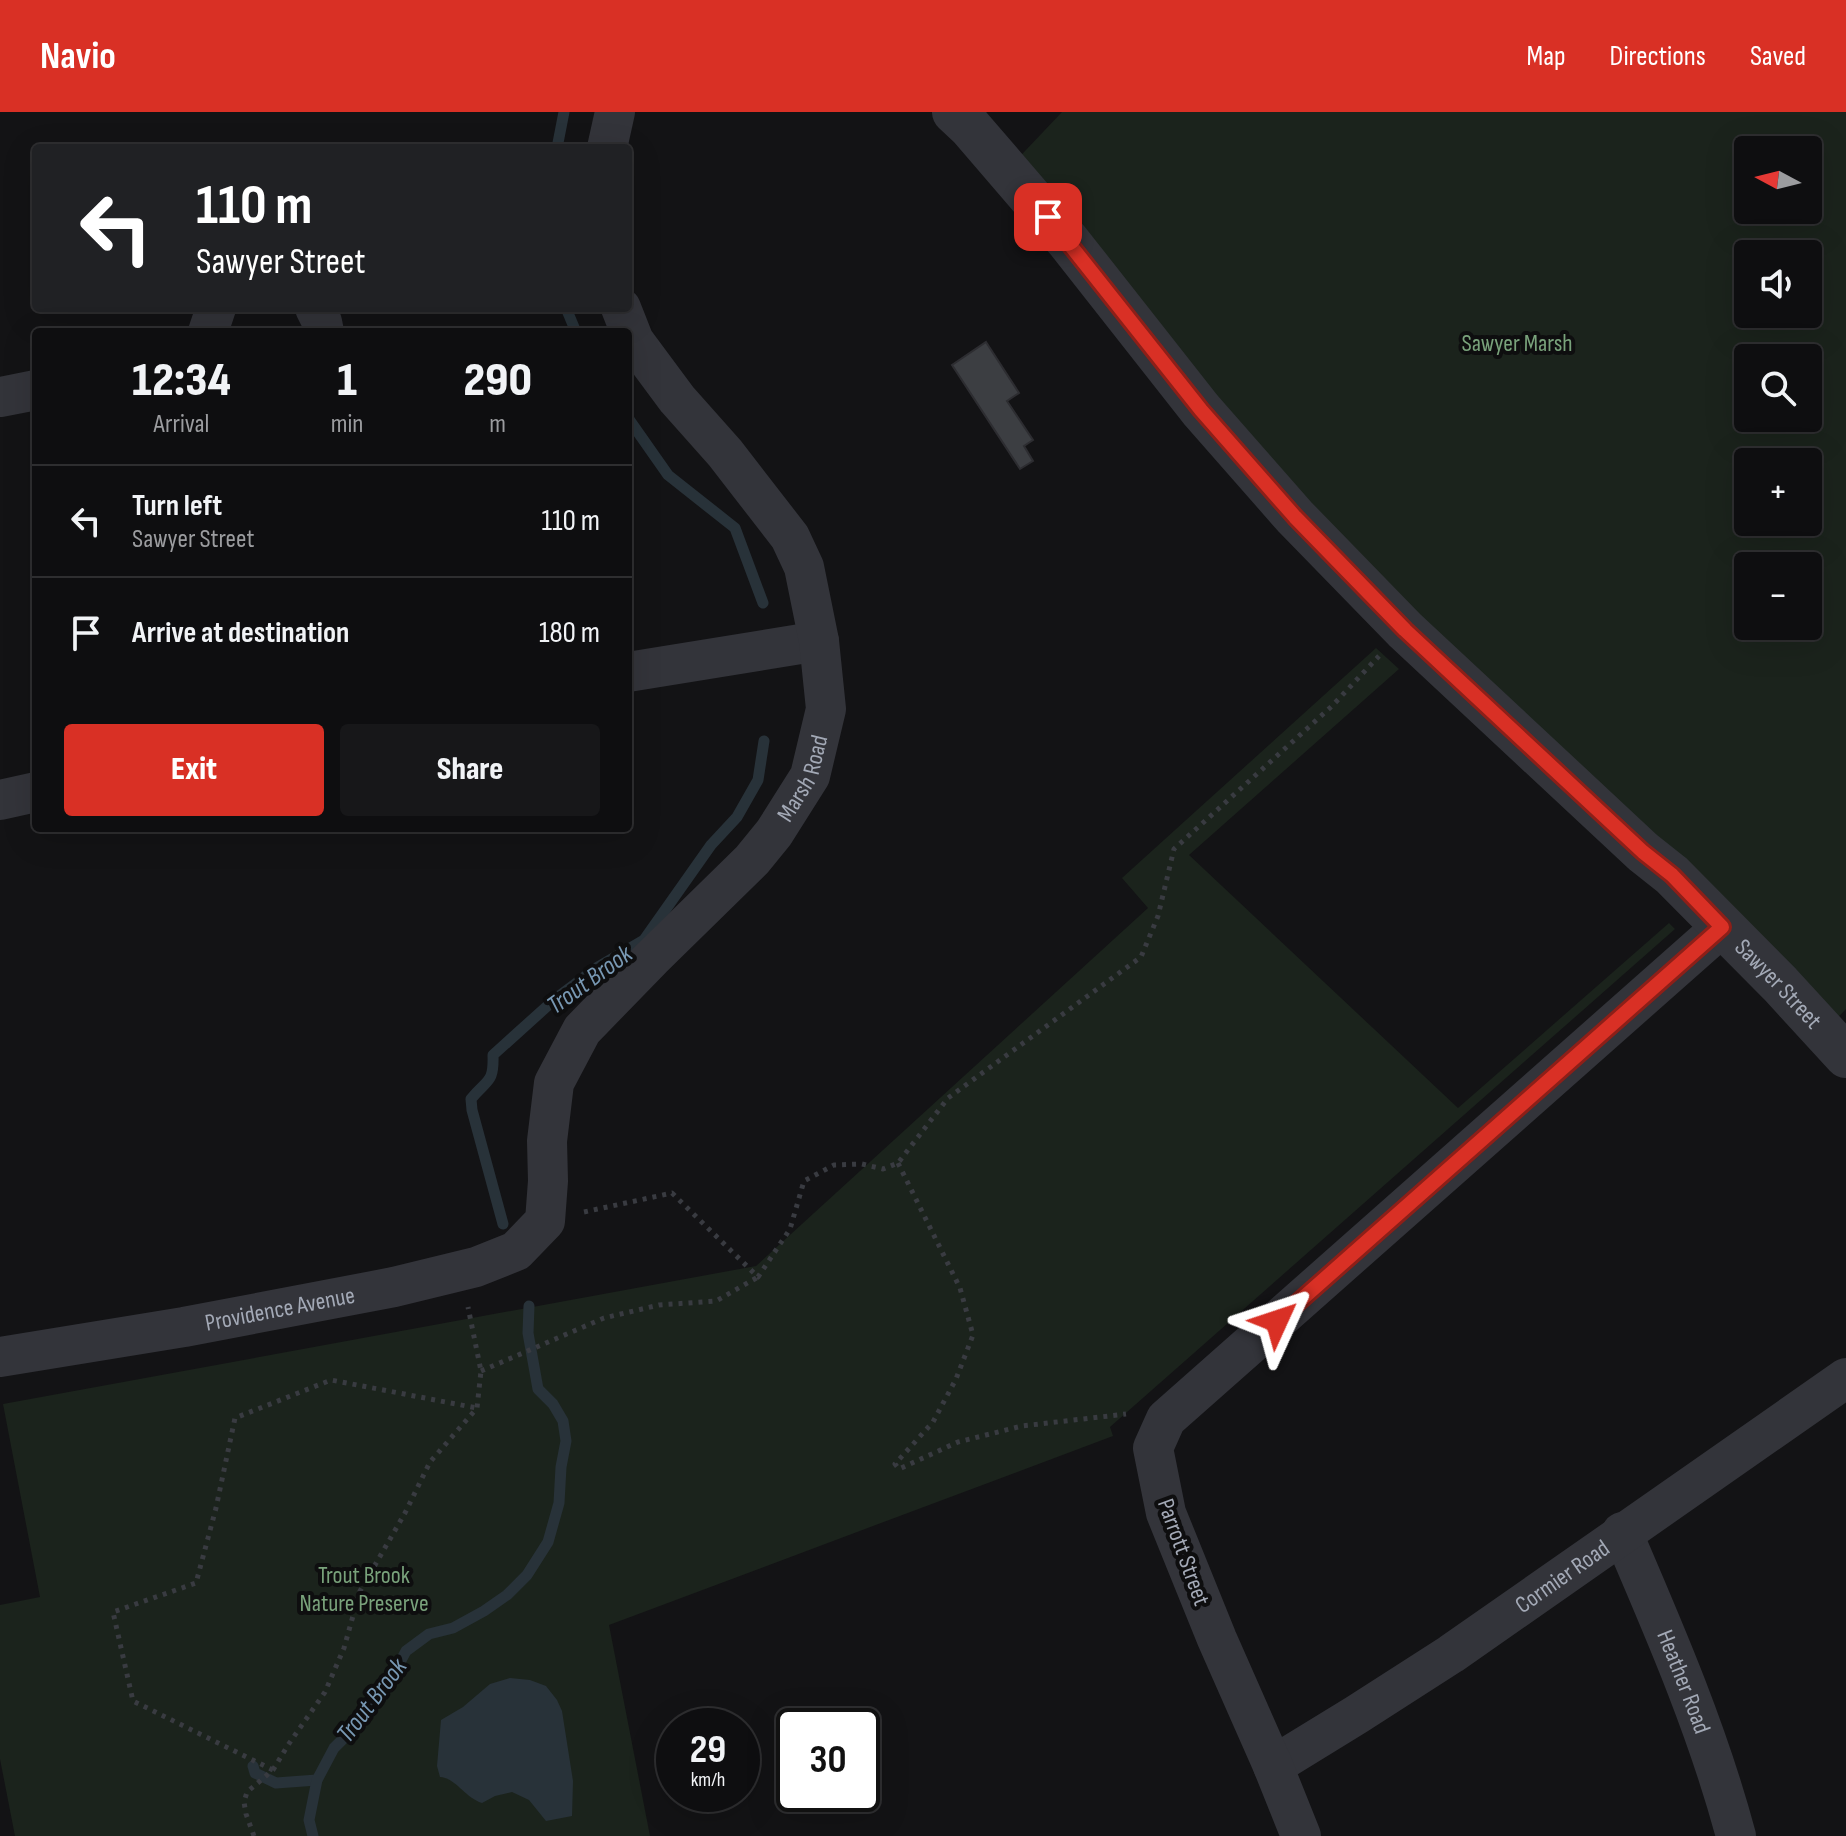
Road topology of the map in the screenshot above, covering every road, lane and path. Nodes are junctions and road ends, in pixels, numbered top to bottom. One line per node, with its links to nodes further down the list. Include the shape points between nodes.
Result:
1 (615, 112): 3 (street)
2 (954, 112): 7 (street, Sawyer Street, via 1068,241 1211,422)
3 (608, 144)
4 (632, 336): 8 (street, Marsh Road, via 790,537 804,567)
5 (32, 391): 6 (street)
6 (0, 397)
7 (1405, 630): 12 (street, Sawyer Street); 14 (path, via 1332,706 1174,849 1158,916 1141,957 948,1098)
8 (819, 641): 9 (street); 15 (street, Marsh Road, via 826,709 810,776 752,860 582,1030 554,1083)
9 (632, 671)
10 (32, 793): 11 (street)
11 (0, 800)
12 (1722, 927): 13 (street, Sawyer Street); 22 (street)
13 (1846, 1056)
14 (898, 1163): 17 (path, via 883,1169 834,1165 804,1181 790,1229); 22 (path, via 960,1288 973,1335 939,1412 895,1464 899,1469 958,1442 1022,1426 1134,1413)
15 (545, 1221): 16 (street, Providence Avenue, via 516,1251); 17 (path, via 672,1193)
16 (461, 1270): 18 (street, Providence Avenue, via 199,1324); 19 (path)
17 (758, 1277): 19 (path, via 716,1301 659,1305 604,1318)
18 (0, 1357)
19 (481, 1371): 21 (path)
20 (1846, 1378): 23 (street, Cormier Road)
21 (477, 1408): 25 (path, via 430,1462 360,1591 325,1692); 25 (path, via 331,1380 235,1418 196,1583 113,1612 133,1701)
22 (1166, 1419): 24 (street, Parrott Street, via 1153,1448 1166,1513)
23 (1622, 1532): 24 (street, Cormier Road, via 1451,1654); 28 (street, Heather Road, via 1689,1694)
24 (1273, 1766): 27 (street, Parrott Street)
25 (273, 1770): 26 (path, via 247,1792 244,1802)
26 (254, 1836)
27 (1301, 1836)
28 (1736, 1836)

